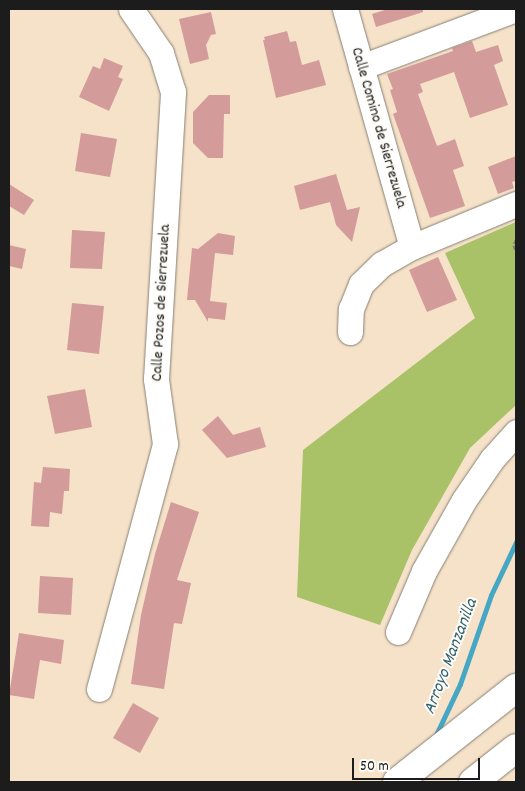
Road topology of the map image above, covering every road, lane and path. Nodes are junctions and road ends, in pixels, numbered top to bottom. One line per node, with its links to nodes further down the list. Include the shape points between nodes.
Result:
1 (131, 9): 14 (street, Calle Pozos de Sierrezuela, via 161,53 173,92 156,379 165,444)
2 (345, 9): 5 (street, Calle Comino de Sierrezuela)
3 (515, 9): 4 (street); 5 (street)
4 (516, 14)
5 (361, 67): 8 (street, Calle Comino de Sierrezuela)
6 (516, 204): 8 (street)
7 (516, 240): 9 (path)
8 (412, 248): 10 (street, via 382,264 361,284 351,309)
9 (516, 251)
10 (350, 332)
11 (516, 432): 12 (street, via 492,459 464,500 424,571)
12 (398, 632)
13 (516, 688): 16 (highway)
14 (100, 689)
15 (516, 748): 17 (highway)
16 (397, 782)
17 (473, 782)

